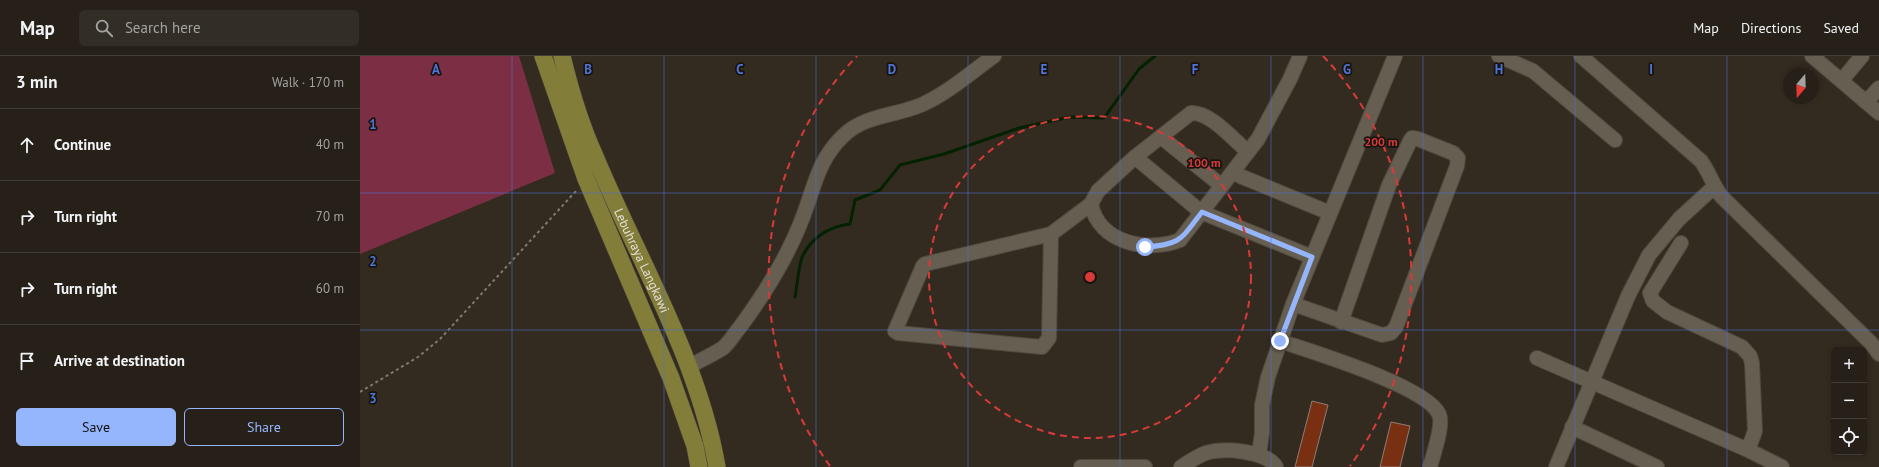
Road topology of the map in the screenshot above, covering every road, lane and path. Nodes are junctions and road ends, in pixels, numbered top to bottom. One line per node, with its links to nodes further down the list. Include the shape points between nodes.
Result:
1 (543, 56): 19 (main road, Lebuhraya Langkawi)
2 (562, 56): 33 (main road, Lebuhraya Langkawi, via 593,154 662,301)
3 (994, 56): 33 (street, via 939,96 919,106 875,118 852,128 842,136 825,158 815,177 787,254 761,299 724,347)
4 (1300, 56): 16 (street, via 1258,139)
5 (1395, 56): 24 (street)
6 (1499, 56): 15 (street, via 1533,71)
7 (1581, 56): 21 (street, via 1701,161 1710,174)
8 (1862, 56): 10 (street)
9 (1814, 57): 10 (street)
10 (1842, 80): 12 (street)
11 (1879, 88): 12 (street)
12 (1866, 102): 13 (street)
13 (1879, 113)
14 (1161, 137): 16 (street, via 1186,116 1198,112 1209,118); 17 (street); 20 (street)
15 (1615, 140)
16 (1247, 151): 20 (street)
17 (1135, 157): 22 (street, via 1098,191); 23 (street)
18 (1240, 176): 24 (street)
19 (586, 179): 35 (path, via 440,339 418,357); 39 (main road, Lebuhraya Langkawi, via 671,378 695,446)
20 (1222, 186): 23 (street)
21 (1714, 187): 31 (street, via 1740,215); 34 (street, via 1679,219 1649,255)
22 (1091, 204): 23 (street, via 1093,215 1120,240 1145,247 1166,246 1180,240); 25 (street)
23 (1202, 212): 27 (street)
24 (1330, 213): 27 (street)
25 (1051, 234): 25 (street, via 925,264 895,330 898,333 1042,347 1049,338)
26 (1681, 243): 37 (street, via 1650,293 1654,301 1667,312 1742,348 1750,356 1755,431)
27 (1312, 257): 28 (street)
28 (1293, 304): 29 (street); 30 (street)
29 (1341, 322): 29 (street, via 1382,335 1390,333 1396,327 1457,166 1458,158 1453,153 1418,139 1412,138 1410,141 1389,186)
30 (1280, 341): 38 (street, via 1262,405); 45 (street, via 1399,384 1421,396 1438,413 1440,426)
31 (1876, 344)
32 (1537, 358): 34 (street)
33 (688, 367): 40 (main road, Lebuhraya Langkawi, via 712,443)
34 (1591, 381): 36 (street); 37 (street)
35 (360, 392)
36 (1572, 427): 46 (street); 47 (street)
37 (1748, 450): 48 (street)
38 (1259, 454): 43 (street, via 1217,450 1205,453); 44 (street, via 1273,462)
39 (699, 467)
40 (716, 467)
41 (1081, 467): 42 (street)
42 (1145, 467)
43 (1181, 467)
44 (1276, 467)
45 (1430, 467)
46 (1556, 467)
47 (1657, 467)
48 (1782, 467)

